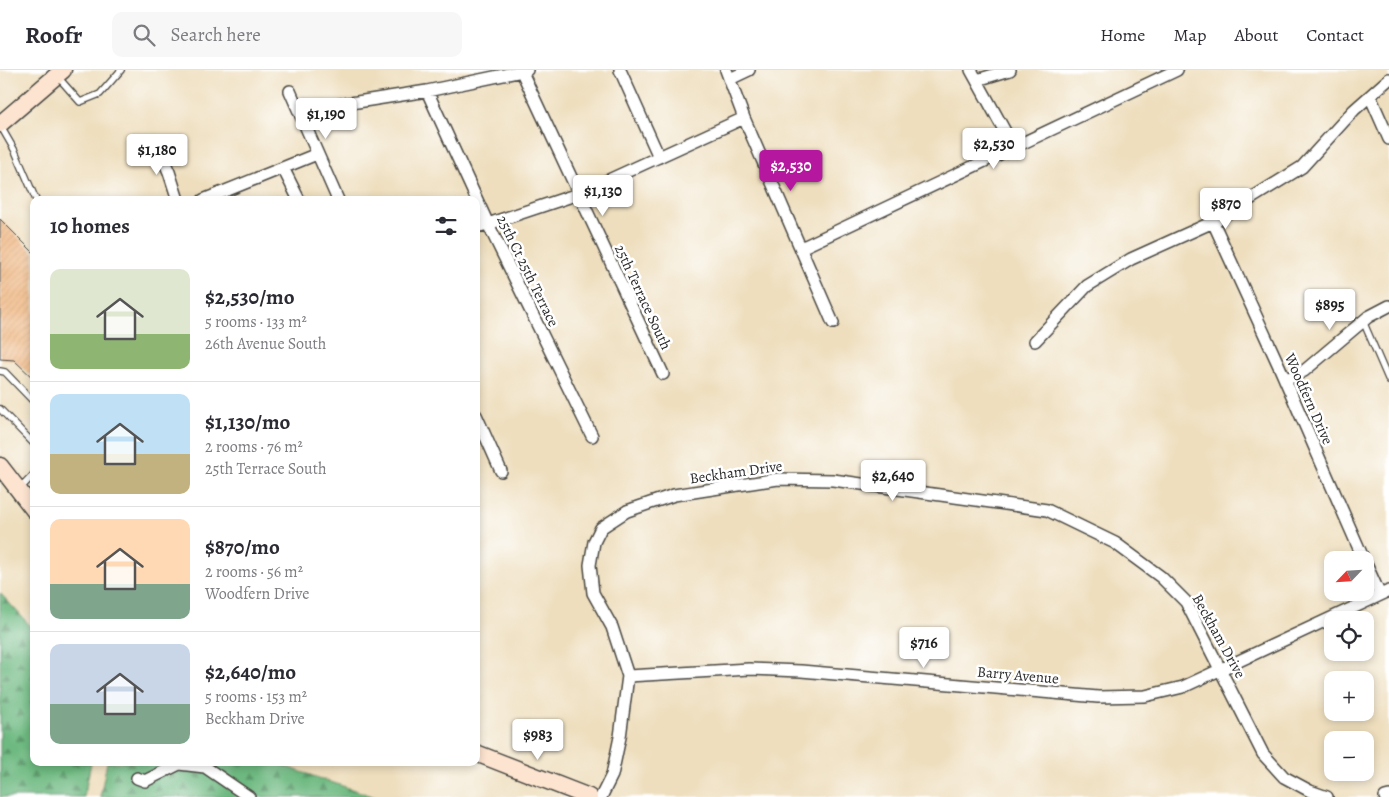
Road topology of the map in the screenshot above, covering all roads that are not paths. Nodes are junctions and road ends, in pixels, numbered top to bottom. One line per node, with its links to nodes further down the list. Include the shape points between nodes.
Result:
1 (122, 70): 7 (lane, via 100,94 80,102)
2 (620, 70): 21 (street)
3 (749, 70): 8 (street)
4 (1010, 70): 9 (street)
5 (1177, 70): 19 (street)
6 (523, 71): 12 (street); 23 (street, 25th Terrace South)
7 (60, 73): 16 (main road)
8 (728, 75): 15 (street)
9 (974, 75): 19 (street)
10 (1389, 79): 13 (street)
11 (290, 91): 14 (street)
12 (427, 91): 14 (street); 29 (street, 25th Ct 25th Terrace)
13 (1370, 96): 17 (street); 31 (street, via 1302,167)
14 (300, 111): 20 (street)
15 (744, 118): 21 (street); 34 (street)
16 (0, 124): 24 (lane, via 16,151)
17 (1389, 139)
18 (157, 145): 25 (street)
19 (1013, 146): 34 (street)
20 (318, 154): 22 (street); 28 (street)
21 (659, 157): 23 (street)
22 (283, 168): 26 (street); 27 (street)
23 (578, 194): 32 (street); 40 (street, 25th Terrace South)
24 (34, 196)
25 (177, 196)
26 (213, 196)
27 (296, 196)
28 (336, 196)
29 (475, 196)
30 (480, 207): 32 (street, 25th Ct 25th Terrace)
31 (1213, 222): 38 (street, via 1131,259 1087,286); 41 (street, Woodfern Drive)
32 (488, 224): 33 (street); 46 (street, 25th Ct 25th Terrace)
33 (480, 226)
34 (801, 248): 37 (street)
35 (1389, 306): 36 (street)
36 (1362, 322): 41 (street, via 1304,371); 42 (lane)
37 (833, 323)
38 (1034, 341)
39 (0, 371): 43 (lane)
40 (663, 374)
41 (1284, 380): 53 (street, Woodfern Drive)
42 (1389, 381)
43 (30, 397)
44 (0, 409): 47 (lane)
45 (480, 424): 49 (street)
46 (592, 436)
47 (30, 440)
48 (0, 466): 51 (main road)
49 (501, 471)
50 (30, 478): 51 (lane)
51 (19, 490): 52 (main road)
52 (30, 505)
53 (1360, 551)
54 (1374, 577): 55 (street, Woodfern Drive)
55 (1384, 593): 56 (street, Barry Avenue)
56 (1221, 669): 57 (street, Barry Avenue, via 1183,687 1145,696 1098,697 801,671 750,669); 57 (street, Beckham Drive, via 1186,602 1161,577 1115,543 1047,510 832,480 778,479 674,495 626,511 601,528 594,542 590,565 593,593 612,627); 66 (street, Beckham Drive, via 1263,754 1284,777)
57 (628, 676): 65 (street, Beckham Drive, via 612,775)
58 (480, 755): 64 (main road)
59 (175, 766): 61 (street, via 145,781)
60 (196, 766): 63 (street, via 205,767)
61 (137, 778)
62 (1389, 796): 67 (street)
63 (249, 797)
64 (589, 797)
65 (601, 797)
66 (1327, 797)
67 (1385, 797)

